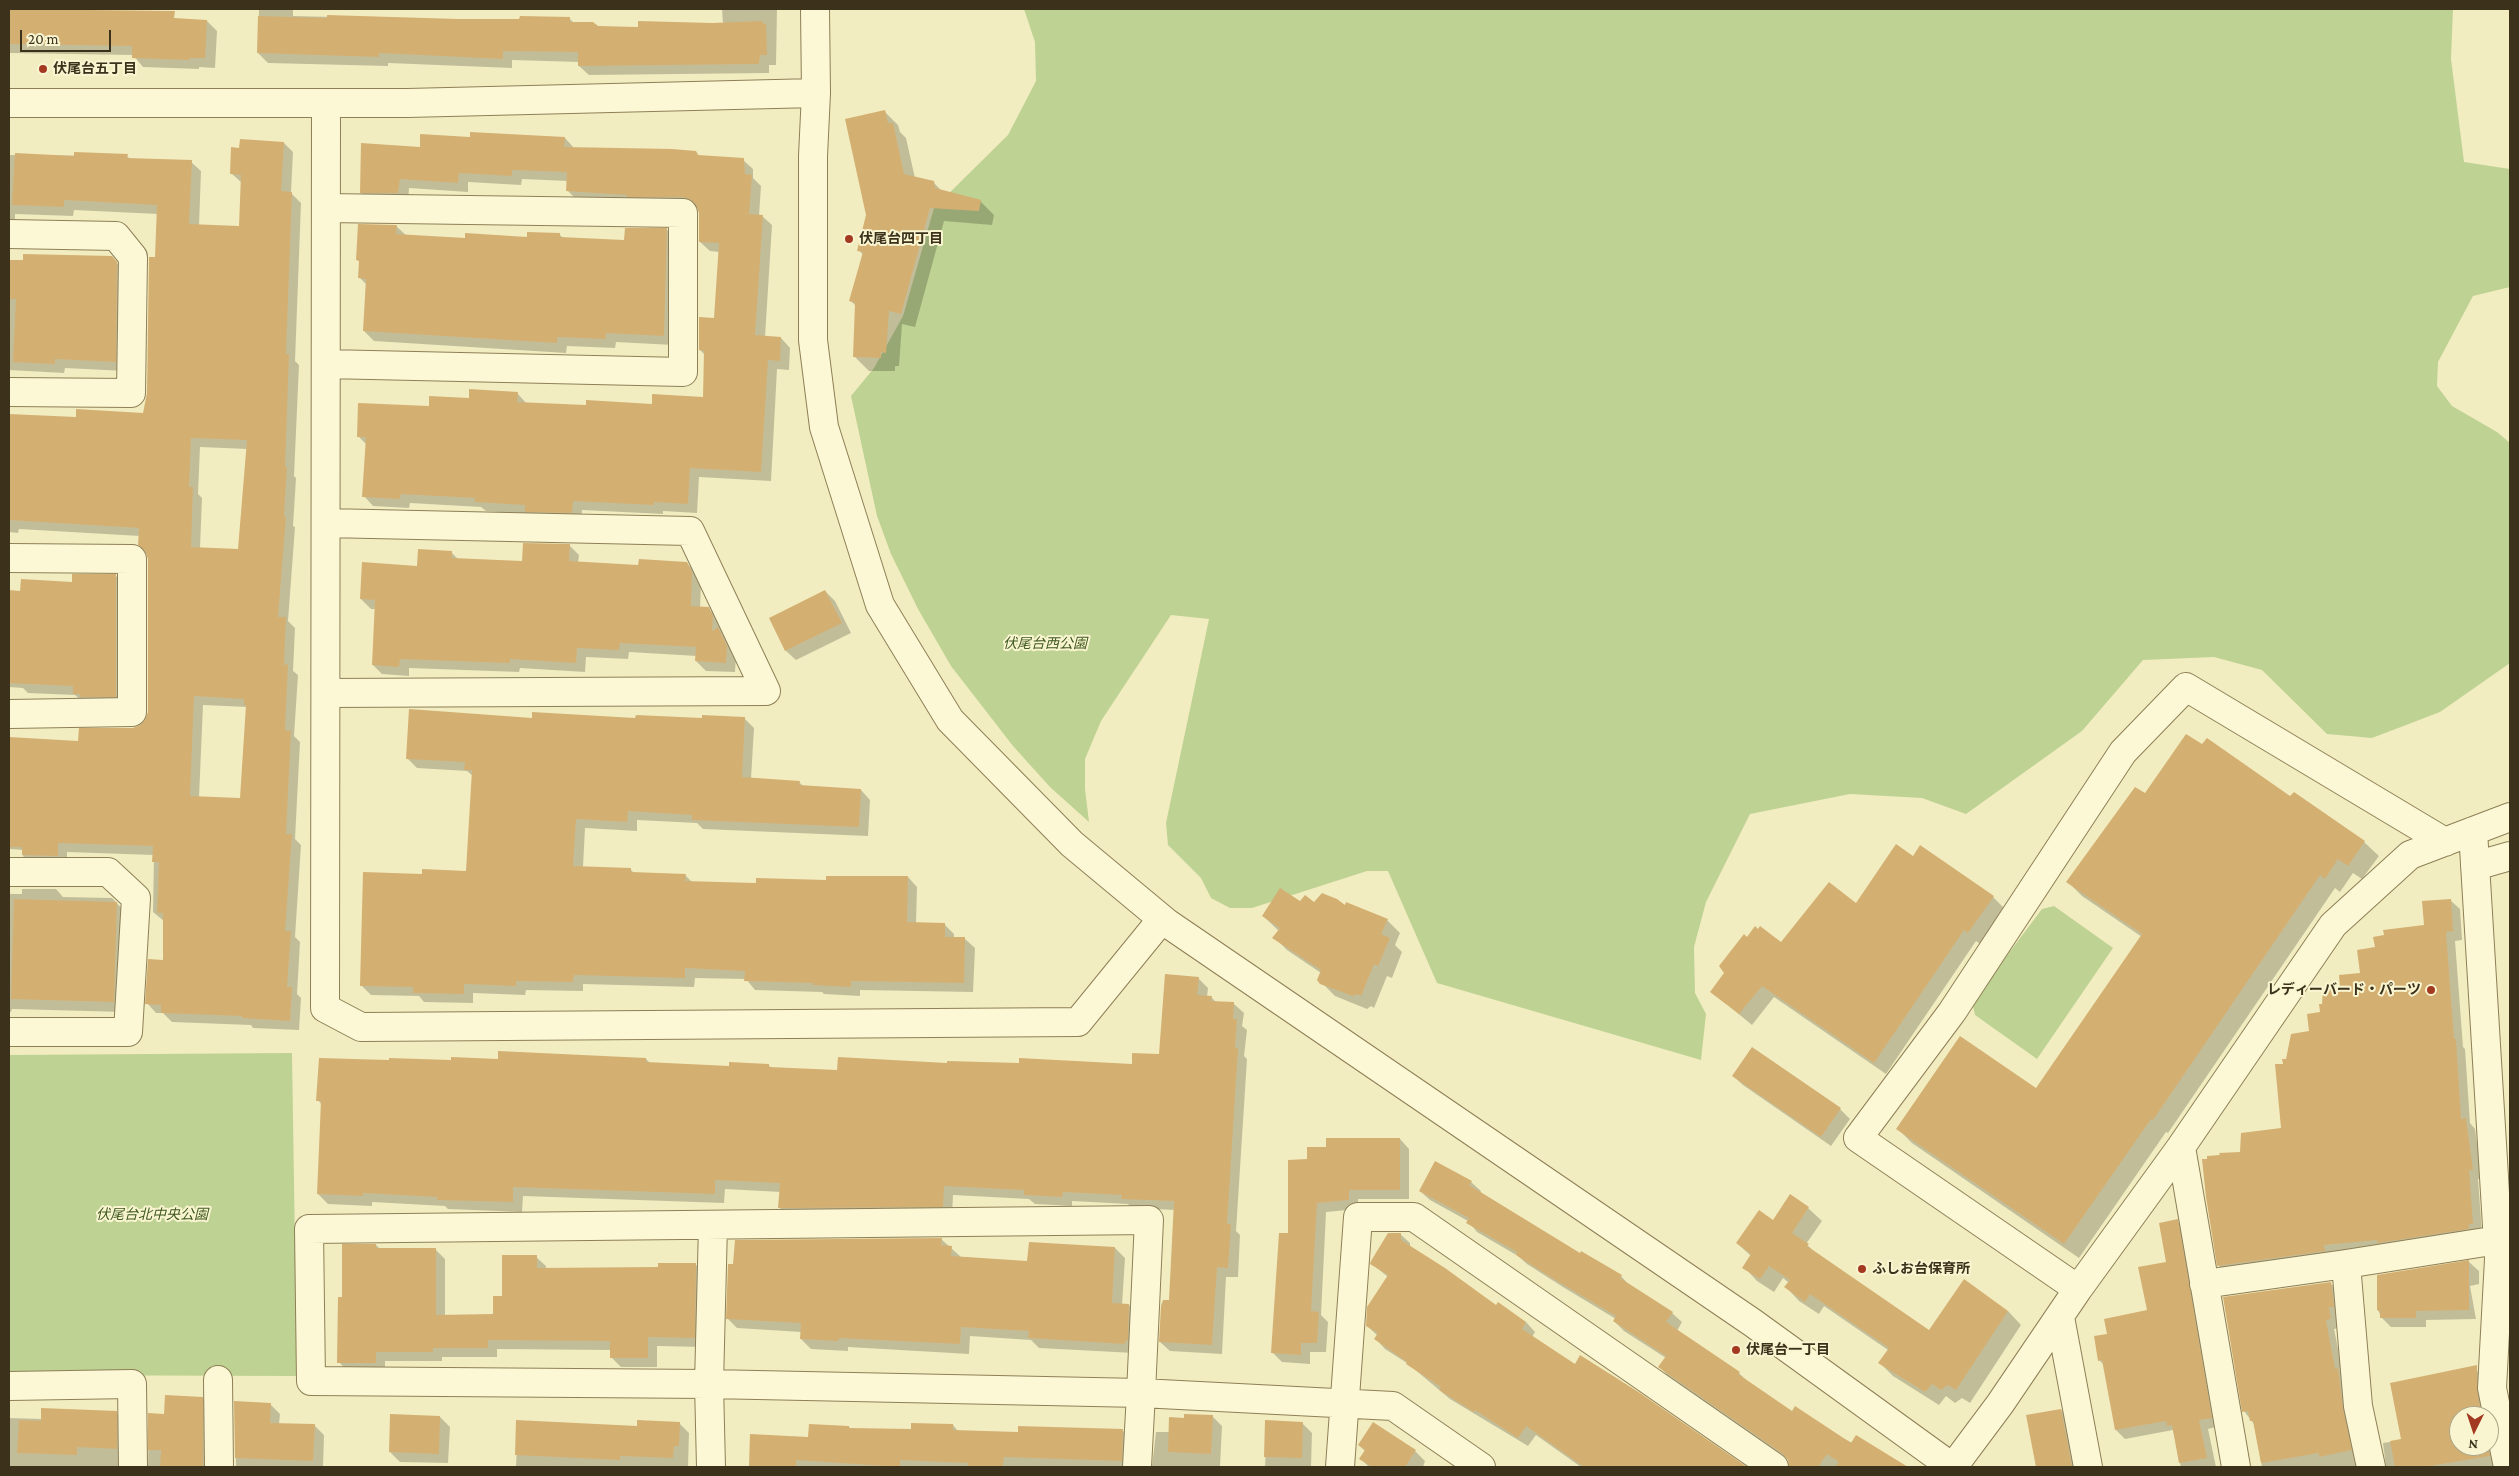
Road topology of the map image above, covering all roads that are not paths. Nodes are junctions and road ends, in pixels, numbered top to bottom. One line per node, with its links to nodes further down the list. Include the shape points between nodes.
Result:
1 (815, 9): 2 (street)
2 (816, 93): 4 (street); 19 (street, via 813,156 815,359 824,427 880,605 950,720 1072,844)
3 (9, 103): 4 (street)
4 (326, 103): 5 (street)
5 (326, 208): 7 (street); 7 (street, via 683,213 683,372)
6 (9, 234): 8 (street, via 116,236 133,257 130,393)
7 (326, 364): 9 (street)
8 (9, 392)
9 (326, 523): 11 (street); 11 (street, via 690,531 766,691)
10 (9, 558): 12 (street, via 132,559 132,712)
11 (326, 693): 19 (street, via 325,1008 361,1027 1078,1022)
12 (9, 714)
13 (2510, 817): 14 (street)
14 (2473, 832): 15 (street); 17 (street)
15 (2445, 842): 21 (street, via 2410,855 2333,925); 26 (street, via 2186,687 2123,752 1952,1012 1858,1138)
16 (2510, 856): 17 (street)
17 (2475, 866): 23 (street)
18 (9, 872): 20 (street, via 108,872 136,898 128,1032)
19 (1162, 919): 40 (street, via 1753,1323)
20 (9, 1032)
21 (2180, 1147): 25 (street); 26 (street)
22 (713, 1225): 29 (street); 29 (street, via 309,1229 311,1381); 31 (street, via 1149,1220)
23 (2498, 1240): 24 (street); 44 (street, via 2492,1388)
24 (2346, 1264): 25 (street); 43 (street, via 2358,1406)
25 (2204, 1284): 42 (street)
26 (2078, 1290): 27 (street)
27 (2060, 1317): 40 (street); 41 (street)
28 (218, 1380): 34 (street)
29 (709, 1384): 31 (street); 35 (street)
30 (9, 1386): 33 (street, via 132,1384)
31 (1141, 1393): 32 (street); 36 (street)
32 (1345, 1404): 37 (street); 38 (street, via 1393,1406); 39 (street, via 1358,1217 1414,1217)
33 (133, 1467)
34 (219, 1467)
35 (711, 1467)
36 (1137, 1467)
37 (1340, 1467)
38 (1481, 1467)
39 (1774, 1467)
40 (1952, 1467)
41 (2088, 1467)
42 (2236, 1467)
43 (2370, 1467)
44 (2508, 1467)

